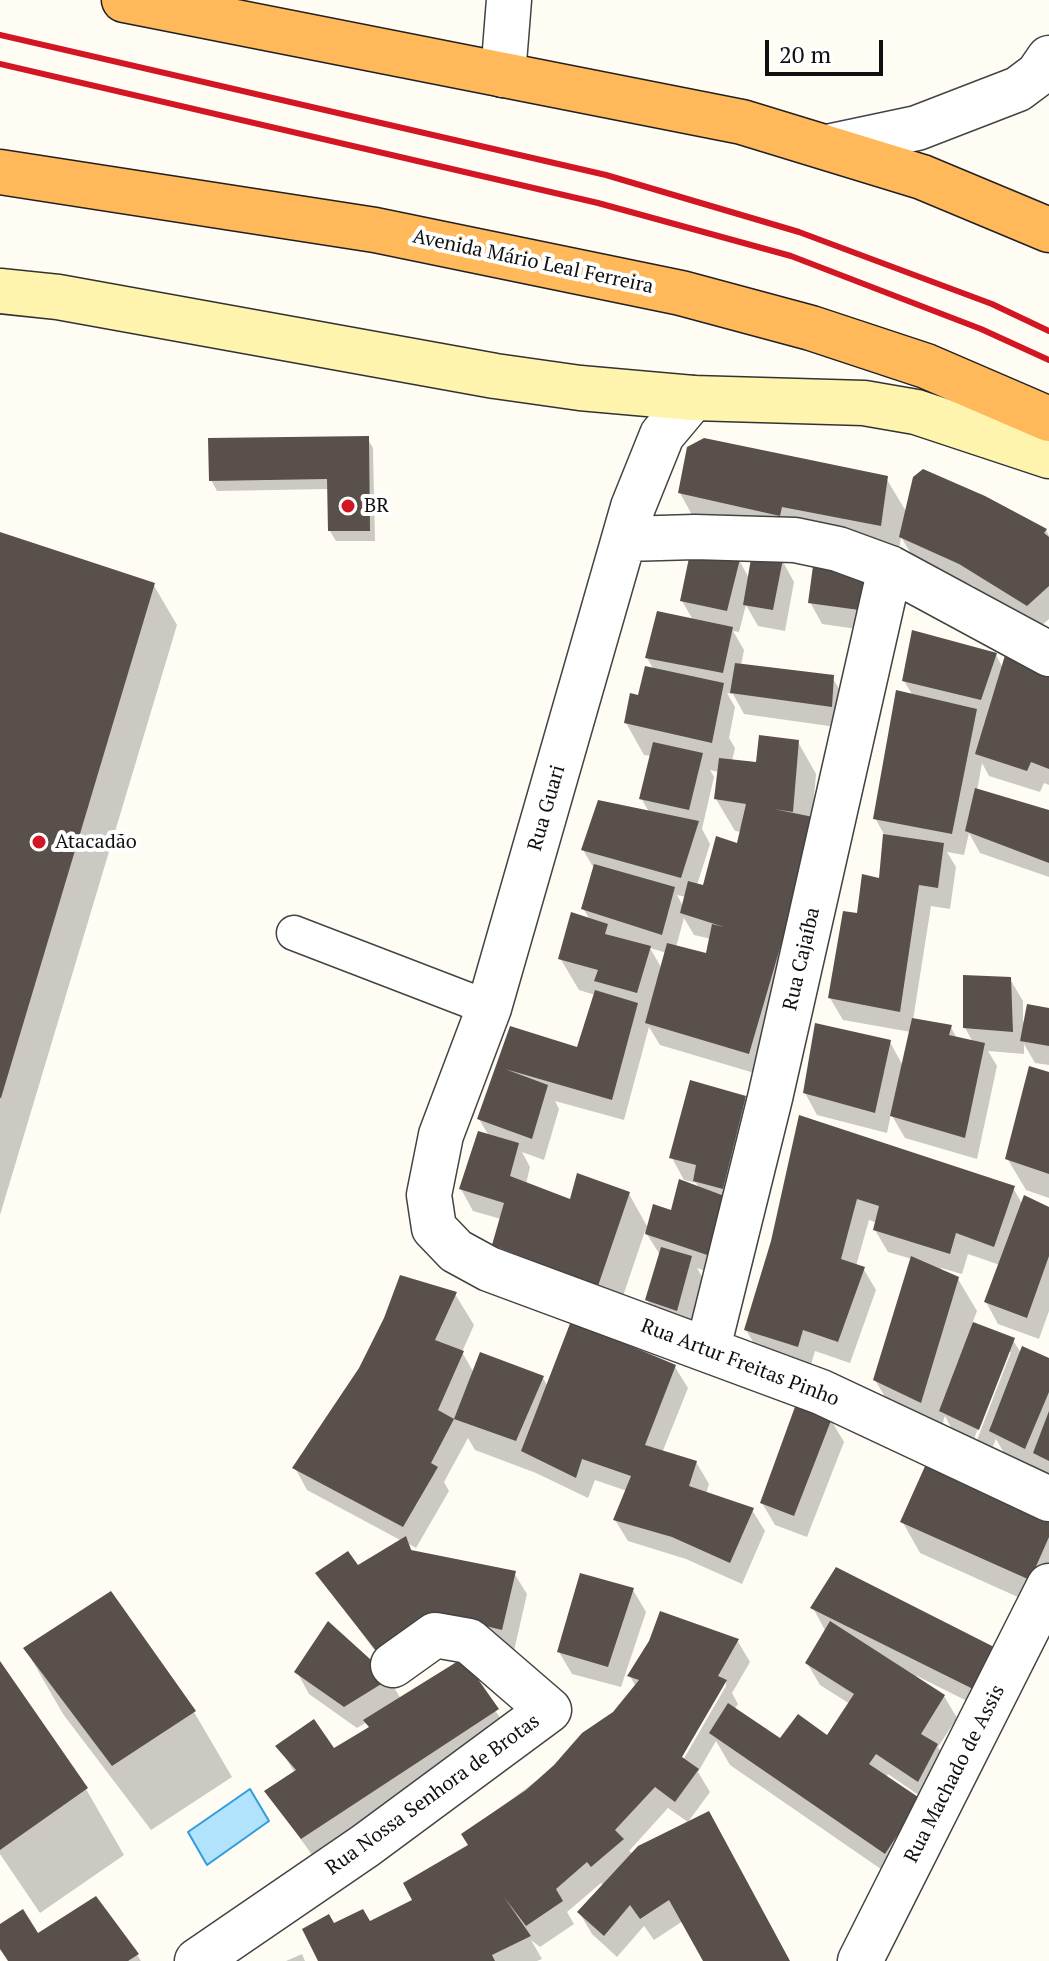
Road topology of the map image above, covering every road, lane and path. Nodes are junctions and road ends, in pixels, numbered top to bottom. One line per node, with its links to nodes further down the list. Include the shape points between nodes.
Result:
1 (124, 0): 4 (highway)
2 (509, 0): 4 (street)
3 (1049, 58): 5 (street, via 1038,74)
4 (503, 75): 6 (highway, via 684,109)
5 (1034, 97): 6 (street)
6 (832, 146): 8 (highway)
7 (0, 172): 11 (highway, Avenida Mário Leal Ferreira, via 375,230 681,293 926,366)
8 (1049, 230)
9 (0, 291): 10 (main road, via 495,376)
10 (693, 398): 12 (main road, via 864,403 916,412); 13 (street, Rua Guari, via 662,435)
11 (1049, 419)
12 (1049, 456)
13 (625, 539): 14 (street, via 795,540); 17 (street, Rua Guari)
14 (890, 568): 15 (street); 19 (street, Rua Cajaíba)
15 (1049, 654)
16 (294, 933): 17 (street)
17 (489, 1008): 18 (street, Rua Guari, via 441,1135 429,1195)
18 (434, 1228): 19 (street, Rua Artur Freitas Pinho, via 456,1251 489,1269)
19 (708, 1348): 20 (street, Rua Artur Freitas Pinho, via 821,1392)
20 (1049, 1499)
21 (1049, 1586): 24 (street, Rua Machado de Assis)
22 (393, 1665): 23 (street, Rua Nossa Senhora de Brotas, via 435,1635 469,1641 549,1710)
23 (197, 1961)
24 (860, 1961)

